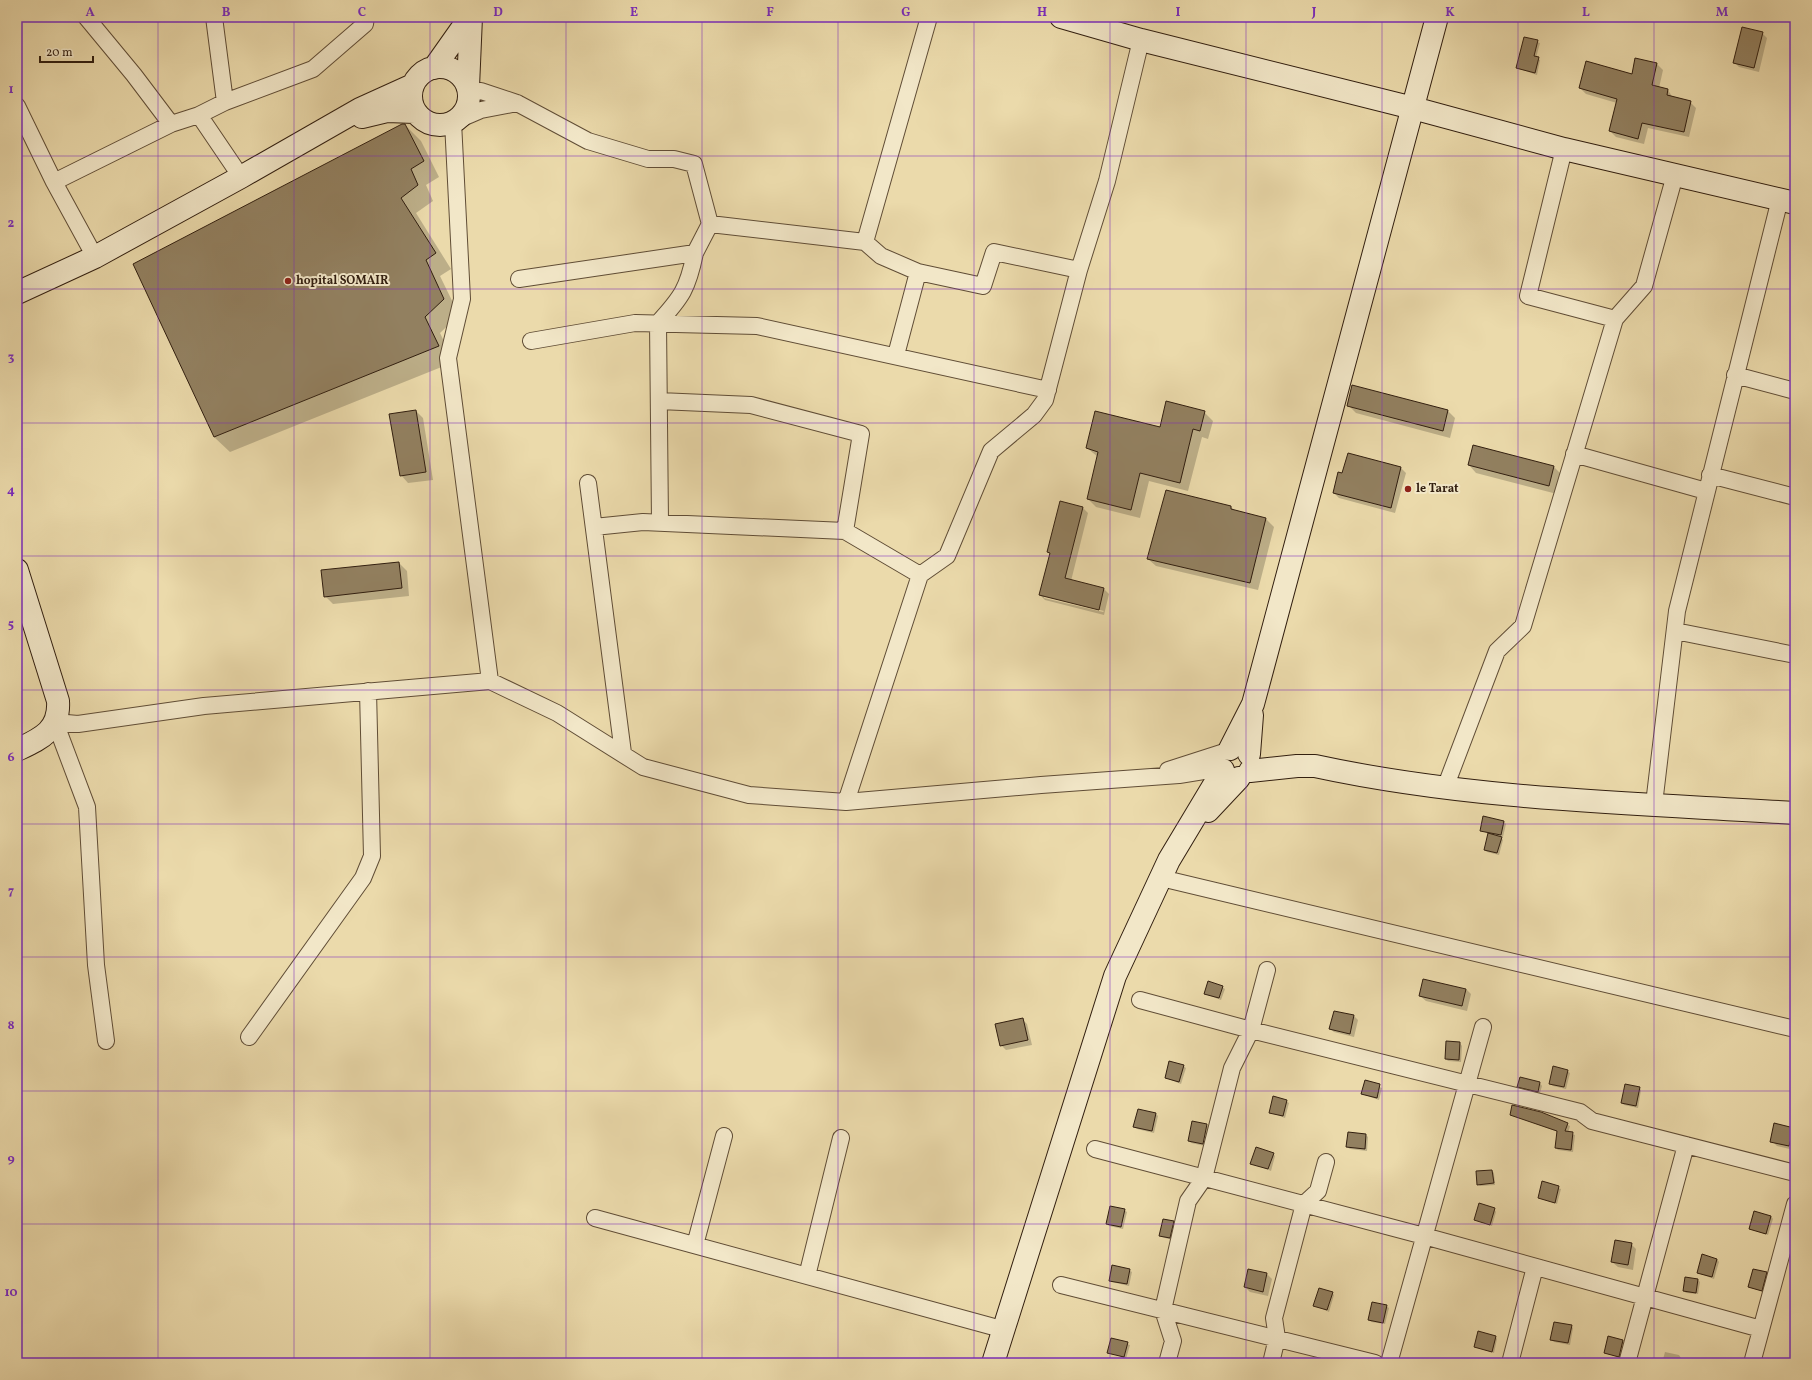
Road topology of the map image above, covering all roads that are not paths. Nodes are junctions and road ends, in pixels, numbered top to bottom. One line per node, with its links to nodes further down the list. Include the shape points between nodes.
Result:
1 (86, 17): 20 (street)
2 (214, 17): 12 (street)
3 (366, 17): 12 (street, via 365,24 313,69)
4 (471, 17): 9 (street); 11 (street)
5 (929, 17): 28 (street)
6 (1061, 17): 8 (street)
7 (1437, 17): 15 (street)
8 (1141, 40): 15 (street); 31 (street, via 1107,181)
9 (434, 68): 10 (street, via 421,74); 11 (street, via 448,68 460,75)
10 (412, 85): 16 (street, via 410,99); 18 (street)
11 (469, 90): 13 (street, via 481,91); 19 (street, via 469,105 463,116)
12 (225, 102): 17 (street)
13 (517, 103): 19 (street, via 481,110); 27 (street, via 588,141 648,159 694,164)
14 (17, 106): 21 (street)
15 (1413, 108): 22 (street); 60 (street)
16 (415, 112): 18 (street, via 387,111); 19 (street, via 426,122 439,126)
17 (199, 116): 20 (street); 24 (street)
18 (337, 122): 24 (street)
19 (453, 122): 55 (street, via 462,300 448,358)
20 (171, 124): 25 (street)
21 (23, 134): 25 (street)
22 (1564, 149): 23 (street); 35 (street, via 1528,296)
23 (1675, 175): 26 (street); 35 (street, via 1644,286)
24 (241, 177): 30 (street)
25 (54, 182): 30 (street)
26 (1787, 201): 39 (street)
27 (710, 224): 28 (street); 29 (street)
28 (865, 242): 32 (street, via 881,256)
29 (696, 253): 33 (street); 36 (street, via 689,281 676,304)
30 (95, 257): 34 (street)
31 (1079, 270): 32 (street, via 994,252 983,286); 40 (street)
32 (918, 272): 38 (street)
33 (520, 279)
34 (17, 293)
35 (1615, 319): 43 (street)
36 (658, 323): 37 (street, via 635,323); 38 (street, via 757,326); 42 (street)
37 (531, 341)
38 (896, 355): 40 (street)
39 (1735, 375): 41 (street); 44 (street)
40 (1048, 390): 52 (street, via 1045,400 1034,415 991,451 947,556)
41 (1795, 391)
42 (659, 401): 48 (street); 50 (street, via 751,405 861,434)
43 (1574, 454): 46 (street); 61 (street, via 1523,626 1497,651)
44 (1710, 475): 46 (street); 47 (street)
45 (588, 483): 49 (street)
46 (1706, 491): 53 (street)
47 (1795, 497)
48 (660, 522): 49 (street); 50 (street)
49 (594, 527): 59 (street)
50 (845, 531): 52 (street)
51 (17, 570): 57 (street, via 58,701 59,712)
52 (920, 575): 62 (street)
53 (1674, 631): 54 (street); 63 (street)
54 (1795, 655)
55 (490, 681): 56 (street); 59 (street, via 556,713)
56 (368, 691): 57 (street, via 204,706 78,724); 71 (street, via 372,856 363,878)
57 (55, 722): 58 (street, via 42,738); 72 (street, via 87,807 96,966)
58 (17, 750)
59 (623, 753): 62 (street, via 643,767 749,795)
60 (1237, 762): 61 (street, via 1315,766); 62 (street, via 1177,766 1154,777); 65 (street)
61 (1445, 788): 63 (street)
62 (846, 802)
63 (1654, 804): 64 (street)
64 (1795, 813)
65 (1165, 869): 70 (street); 92 (street, via 1115,976)
66 (1267, 970): 69 (street)
67 (1140, 1000): 69 (street)
68 (1483, 1027): 73 (street)
69 (1251, 1030): 73 (street); 80 (street, via 1232,1068)
70 (1795, 1030)
71 (249, 1037)
72 (106, 1041)
73 (1467, 1084): 76 (street, via 1580,1112 1592,1121); 84 (street)
74 (724, 1136): 85 (street)
75 (841, 1138): 87 (street)
76 (1686, 1145): 79 (street); 89 (street)
77 (1095, 1149): 80 (street)
78 (1326, 1162): 81 (street, via 1318,1191)
79 (1795, 1172)
80 (1204, 1178): 81 (street); 90 (street, via 1188,1201)
81 (1304, 1204): 84 (street); 93 (street, via 1274,1318)
82 (1795, 1204): 91 (street)
83 (595, 1218): 85 (street)
84 (1424, 1236): 86 (street); 98 (street)
85 (694, 1245): 87 (street)
86 (1535, 1267): 89 (street); 99 (street)
87 (807, 1276): 92 (street)
88 (1061, 1285): 90 (street)
89 (1643, 1297): 91 (street); 100 (street)
90 (1163, 1310): 93 (street); 95 (street, via 1173,1341)
91 (1761, 1329): 101 (street)
92 (1005, 1330): 94 (street)
93 (1277, 1338): 96 (street); 97 (street)
94 (993, 1363)
95 (1167, 1363)
96 (1271, 1363)
97 (1375, 1363)
98 (1389, 1363)
99 (1510, 1363)
100 (1627, 1363)
101 (1752, 1363)

